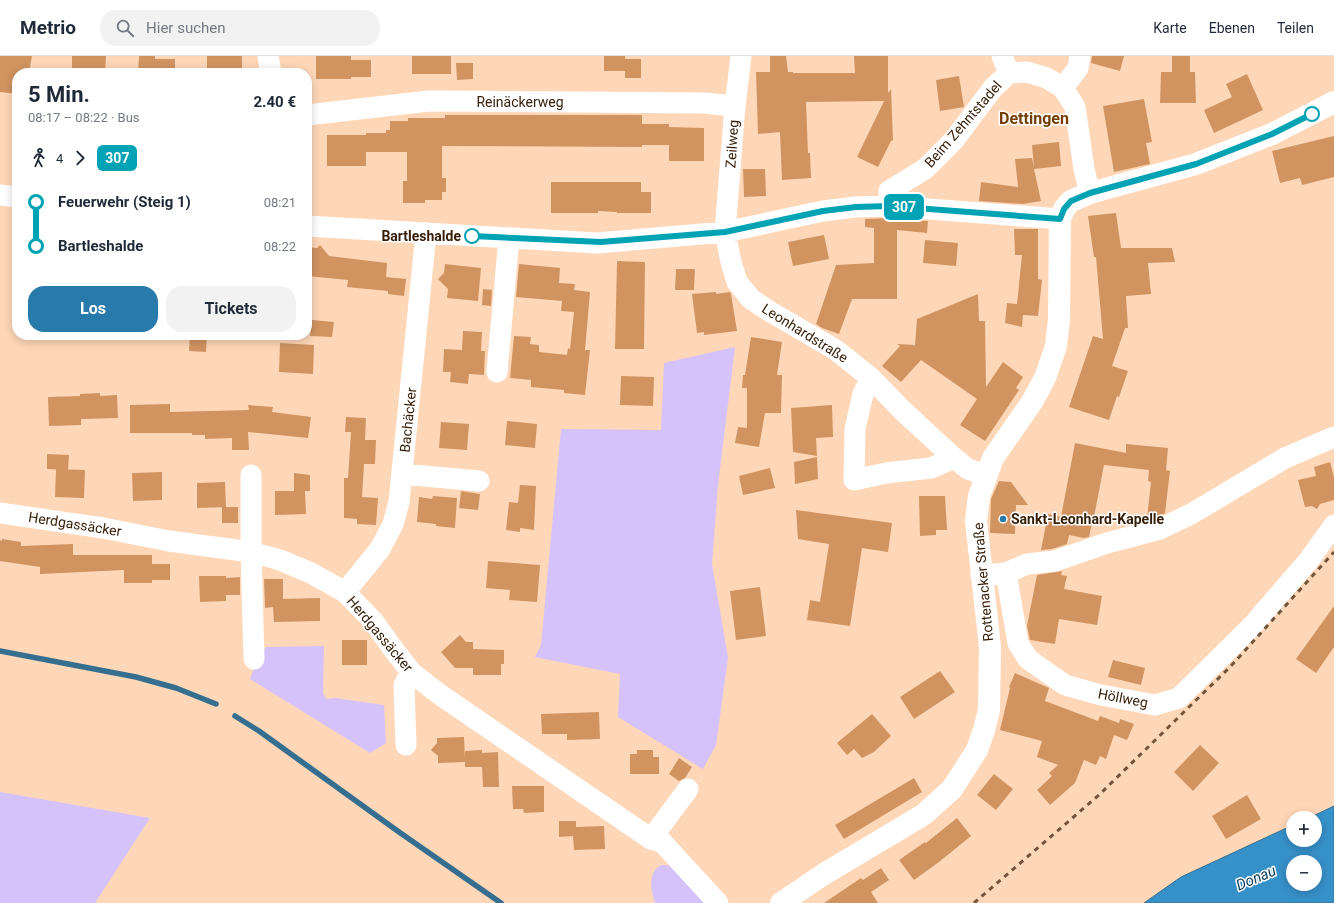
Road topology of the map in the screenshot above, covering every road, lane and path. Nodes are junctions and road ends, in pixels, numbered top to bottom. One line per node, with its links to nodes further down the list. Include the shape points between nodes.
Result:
1 (268, 56): 5 (street)
2 (741, 56): 8 (street, Zeilweg)
3 (1080, 56): 6 (street, via 1078,68)
4 (1006, 64): 6 (street, Beim Zehntstadel, via 1047,78); 13 (street, Beim Zehntstadel, via 993,88 954,140 925,169 889,191)
5 (271, 68)
6 (1062, 88): 10 (street, Beim Zehntstadel, via 1075,107)
7 (1334, 102): 10 (main road, via 1272,134 1196,164)
8 (734, 106): 9 (street, Reinäckerweg, via 703,103 429,102); 16 (street, Zeilweg)
9 (312, 114)
10 (1090, 193): 14 (main road, via 1071,201)
11 (0, 194): 12 (street)
12 (12, 196)
13 (889, 206): 14 (street); 16 (street, via 823,211)
14 (1060, 219): 25 (main road, Rottenacker Straße, via 1059,320 1056,346 1045,378 1032,402 993,458)
15 (312, 226): 17 (street)
16 (725, 232): 18 (street, via 597,242); 20 (street, Leonhardstraße, via 730,262 737,282 751,299 836,350)
17 (426, 233): 18 (street); 23 (street, Bachäcker)
18 (509, 238): 19 (street)
19 (497, 372)
20 (871, 378): 22 (street, Leonhardstraße); 22 (street, via 863,394 855,428 854,480 931,468)
21 (1334, 437): 30 (street, via 1285,458 1191,514 1160,529 1107,543 1055,561 1026,564)
22 (954, 458): 25 (street, Leonhardstraße, via 968,469)
23 (402, 474): 26 (street); 32 (street, Bachäcker, via 399,502 393,524 380,549)
24 (251, 475): 29 (street)
25 (986, 475): 31 (main road, Rottenacker Straße, via 979,496 976,521)
26 (479, 481)
27 (0, 513): 29 (street, Herdgassäcker)
28 (1334, 525): 30 (street, Höllweg, via 1309,560 1252,626 1179,698 1155,705 1065,685 1028,659 1018,643)
29 (251, 552): 32 (street, Herdgassäcker, via 280,560 311,573); 33 (street)
30 (1006, 574): 31 (street)
31 (981, 575): 39 (main road, Rottenacker Straße, via 990,646 989,702 977,750 952,789 923,815)
32 (345, 592): 34 (street, Herdgassäcker, via 374,622)
33 (254, 659)
34 (411, 672): 35 (street, via 404,686); 37 (street, Herdgassäcker, via 439,694)
35 (406, 745)
36 (688, 789): 37 (street)
37 (651, 839): 38 (street, Herdgassäcker, via 662,842)
38 (718, 903)
39 (781, 903)

